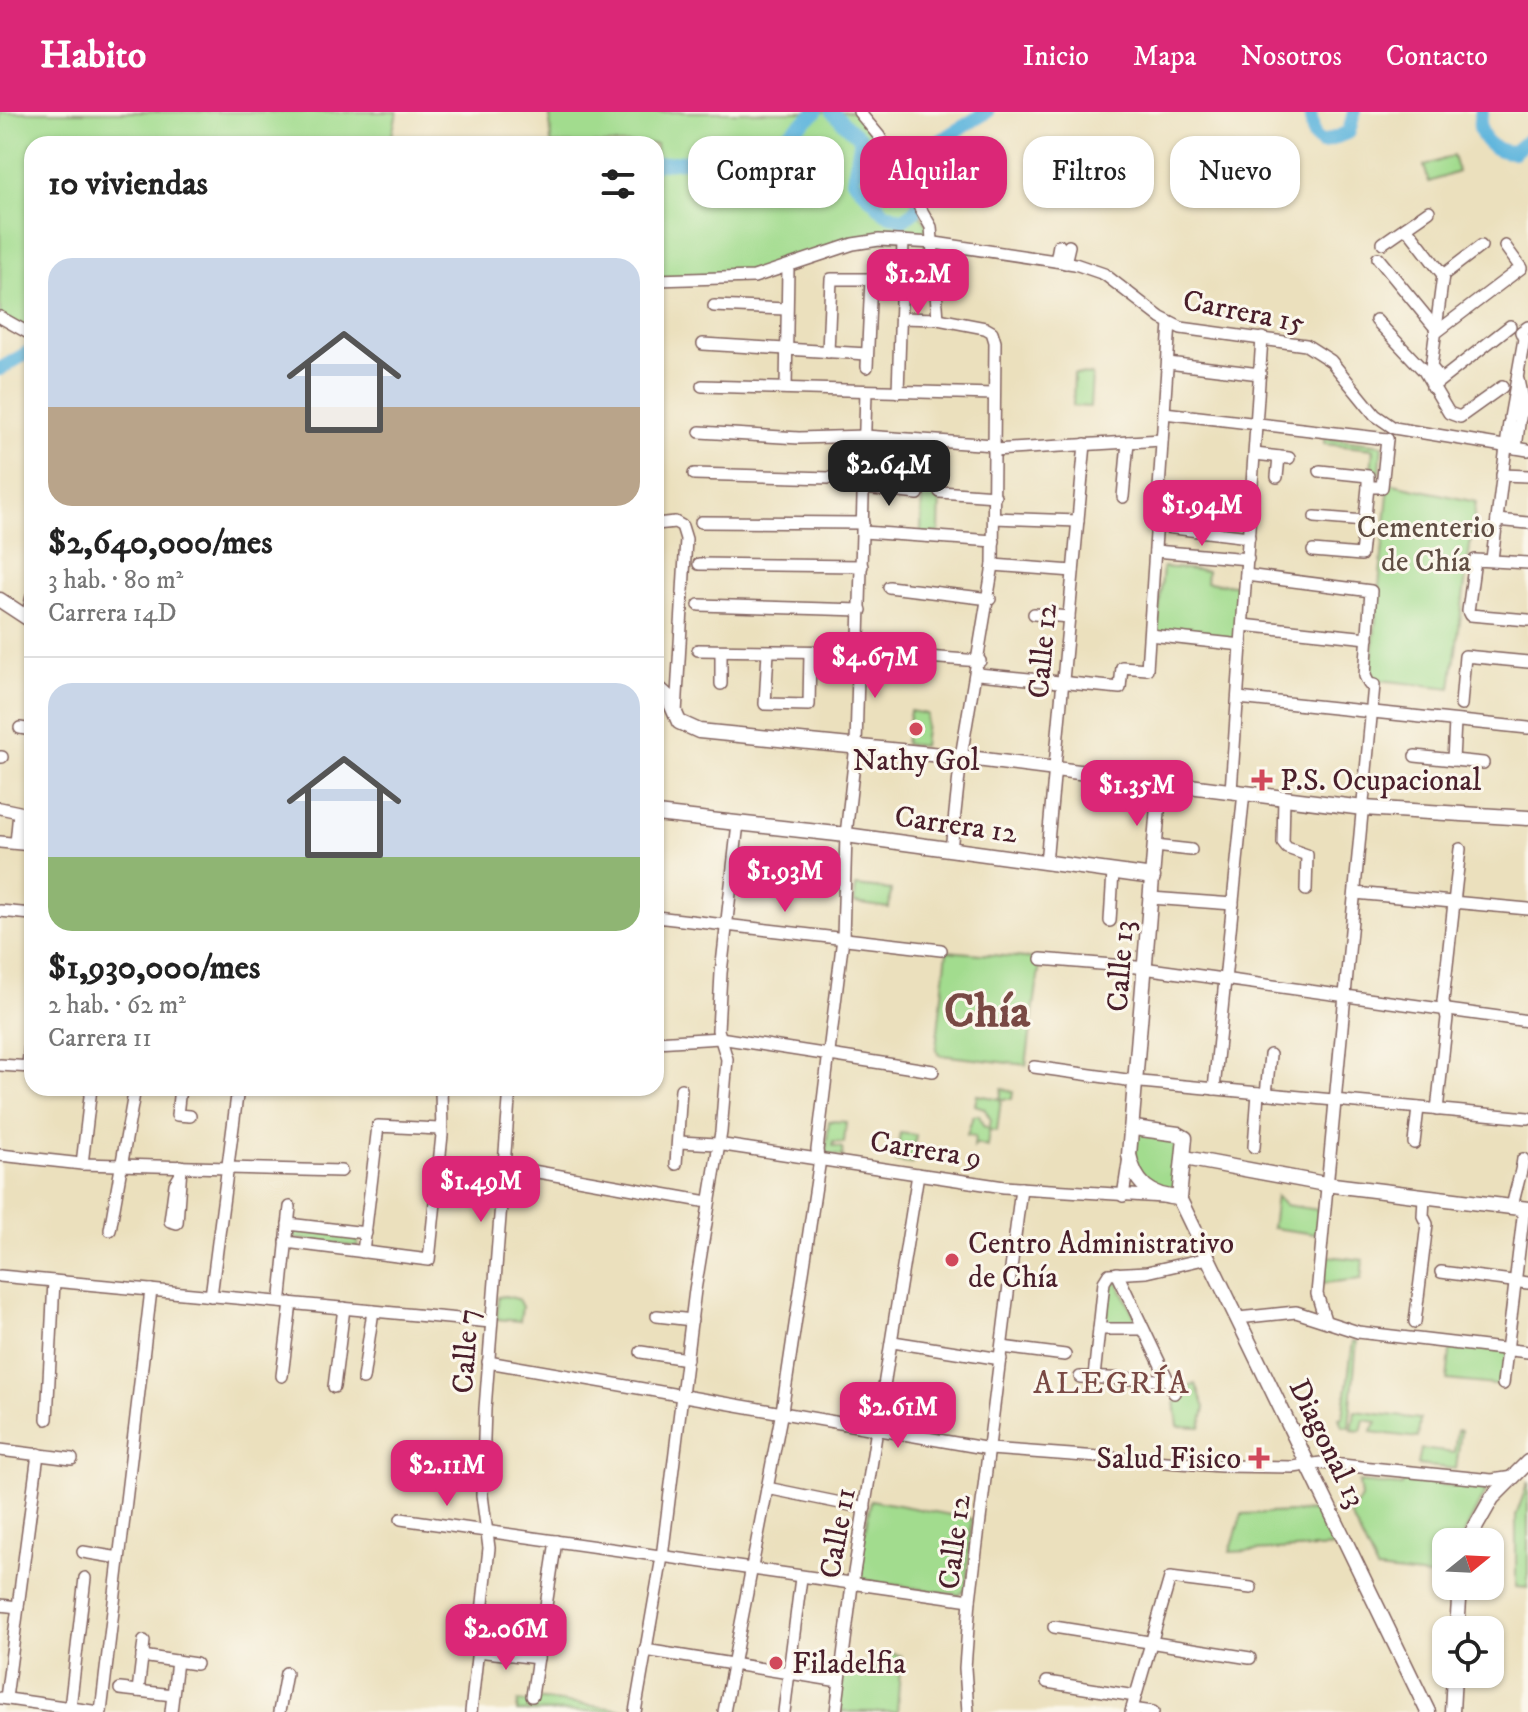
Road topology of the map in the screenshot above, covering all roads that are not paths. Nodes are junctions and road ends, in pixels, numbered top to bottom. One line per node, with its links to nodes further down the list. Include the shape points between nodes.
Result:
1 (859, 112): 5 (street, via 879,136)
2 (1429, 211): 3 (street)
3 (1406, 227): 6 (street); 13 (street)
4 (903, 242): 5 (street, Carrera 15); 12 (street, Carrera 15, via 866,241); 18 (street)
5 (935, 243): 11 (street, Carrera 15); 19 (street)
6 (1383, 243)
7 (1064, 246): 11 (street)
8 (1481, 246): 13 (street)
9 (1505, 246): 24 (street, via 1521,268)
10 (1378, 258): 24 (street)
11 (1061, 262): 21 (street, Carrera 15, via 1104,274)
12 (788, 268): 14 (street, Carrera 15, via 742,279); 16 (street)
13 (1443, 275): 24 (street)
14 (664, 280)
15 (714, 306): 16 (street)
16 (786, 309): 28 (street)
17 (0, 317): 23 (street)
18 (901, 318): 19 (street); 39 (street)
19 (938, 319): 40 (street, via 992,332)
20 (1376, 320): 34 (street)
21 (1170, 323): 26 (street, Carrera 15); 31 (street)
22 (1510, 326): 34 (street)
23 (24, 330)
24 (1438, 331): 34 (street)
25 (1527, 335): 41 (street, via 1518,380)
26 (1262, 338): 33 (street); 45 (street, Carrera 15, via 1306,345 1331,361 1375,415)
27 (703, 344): 28 (street)
28 (785, 352): 29 (street); 37 (street)
29 (828, 352): 30 (street); 30 (street, via 831,279 871,279)
30 (867, 354): 32 (street)
31 (1168, 363): 33 (street); 42 (street)
32 (867, 367)
33 (1260, 374): 44 (street)
34 (1430, 376): 43 (street)
35 (702, 386): 37 (street)
36 (1502, 387): 43 (street, via 1460,417)
37 (786, 388): 38 (street)
38 (866, 391): 39 (street); 47 (street)
39 (898, 392): 40 (street)
40 (994, 394): 53 (street)
41 (1520, 399): 54 (street, via 1514,421)
42 (1164, 413): 44 (street); 50 (street)
43 (1455, 415): 49 (street)
44 (1257, 424): 48 (street); 55 (street)
45 (1394, 428): 48 (street); 49 (street)
46 (700, 432): 47 (street)
47 (865, 436): 53 (street); 61 (street)
48 (1387, 439): 62 (street, via 1382,487)
49 (1453, 439): 54 (street)
50 (1162, 440): 51 (street); 75 (street)
51 (1128, 442): 52 (street); 66 (street)
52 (1085, 444): 53 (street); 70 (street, Calle 12)
53 (994, 448): 65 (street)
54 (1517, 448): 58 (street)
55 (1255, 454): 60 (street, via 1284,457); 77 (street)
56 (1320, 471): 62 (street, via 1368,476)
57 (694, 474): 61 (street)
58 (1502, 475): 59 (street); 69 (street)
59 (1528, 476)
60 (1277, 477)
61 (864, 483): 64 (street); 76 (street)
62 (1368, 487): 71 (street)
63 (940, 492): 65 (street)
64 (918, 494)
65 (995, 496): 68 (street)
66 (1123, 497)
67 (1315, 517): 71 (street)
68 (994, 518): 70 (street); 78 (street)
69 (1497, 520): 74 (street); 82 (street)
70 (1078, 521): 87 (street, Calle 12)
71 (1364, 521): 80 (street, via 1361,555)
72 (701, 522): 76 (street)
73 (664, 523): 116 (street, via 682,526 686,539)
74 (1528, 523)
75 (1157, 526): 77 (street); 79 (street)
76 (863, 527): 78 (street); 86 (street)
77 (1249, 537): 81 (street)
78 (994, 541): 85 (street)
79 (1155, 551): 81 (street); 99 (street)
80 (1313, 551)
81 (1248, 559): 88 (street)
82 (1492, 559): 83 (street); 97 (street, via 1474,563 1469,614)
83 (1528, 563)
84 (699, 564): 86 (street)
85 (993, 565): 87 (street); 90 (street)
86 (862, 566): 93 (street)
87 (1073, 571): 96 (street, Calle 12)
88 (1246, 575): 98 (street); 100 (street, via 1371,591)
89 (889, 587): 90 (street)
90 (990, 599): 107 (street)
91 (0, 600): 95 (main road)
92 (699, 605): 93 (street)
93 (861, 610): 106 (street)
94 (1034, 614): 96 (street)
95 (24, 616)
96 (1069, 617): 110 (street, Calle 12)
97 (1528, 620)
98 (1243, 625): 100 (street); 101 (street)
99 (1150, 635): 101 (street); 110 (street, via 1147,669 1122,667 1120,688)
100 (1368, 638): 115 (street, via 1365,676 1374,685)
101 (1242, 645): 113 (street)
102 (698, 650): 103 (street)
103 (721, 651): 104 (street); 111 (street)
104 (768, 652): 105 (street); 105 (street, via 765,704 809,705)
105 (810, 652): 106 (street)
106 (860, 652): 107 (street); 119 (street)
107 (980, 661): 109 (street)
108 (1528, 662): 114 (street, via 1465,656)
109 (978, 674): 110 (street); 121 (street)
110 (1063, 681): 124 (street, Calle 12)
111 (721, 684)
112 (664, 693): 116 (main road)
113 (1238, 698): 115 (street); 126 (street)
114 (1461, 705)
115 (1371, 714): 117 (street); 129 (street)
116 (676, 718): 119 (main road, via 699,731)
117 (1455, 722): 118 (street); 122 (street)
118 (1528, 728)
119 (856, 745): 121 (main road); 133 (street)
120 (1415, 756): 122 (street)
121 (961, 757): 124 (main road); 139 (street)
122 (1453, 760): 123 (street)
123 (1483, 763)
124 (1055, 768): 125 (main road); 141 (street, Calle 12)
125 (1160, 782): 126 (main road); 137 (main road, Calle 13)
126 (1238, 791): 127 (main road); 148 (street)
127 (1284, 797): 129 (main road); 144 (street, via 1283,843 1307,855)
128 (0, 808): 135 (street, via 17,810 20,816)
129 (1363, 808): 131 (main road); 145 (street)
130 (664, 815): 132 (main road, Carrera 12)
131 (1528, 818)
132 (738, 823): 133 (main road, Carrera 12); 154 (street)
133 (846, 835): 139 (main road, Carrera 12); 155 (street)
134 (0, 842): 135 (street)
135 (16, 843): 136 (street)
136 (24, 844)
137 (1155, 846): 140 (street); 143 (main road, Calle 13)
138 (1460, 849): 147 (street)
139 (951, 850): 141 (main road, Carrera 12)
140 (1191, 850)
141 (1046, 863): 142 (main road, Carrera 12)
142 (1113, 872): 143 (main road, Carrera 12); 153 (street)
143 (1153, 877): 146 (main road, Calle 13)
144 (1306, 890)
145 (1355, 893): 147 (street); 160 (street)
146 (1151, 898): 148 (street); 158 (main road, Calle 13)
147 (1455, 902): 149 (street); 161 (street)
148 (1233, 904): 159 (street)
149 (1528, 909)
150 (0, 911): 151 (street)
151 (24, 913)
152 (664, 918): 154 (street)
153 (1110, 921)
154 (725, 926): 155 (street); 163 (street)
155 (843, 938): 156 (street); 165 (street)
156 (941, 950)
157 (1041, 959): 158 (street)
158 (1146, 968): 159 (street); 171 (main road, Calle 13)
159 (1225, 980): 160 (street); 173 (street)
160 (1345, 996): 161 (street); 181 (street)
161 (1445, 1010): 162 (street); 183 (street)
162 (1528, 1021)
163 (720, 1038): 164 (street); 165 (street); 191 (street, via 727,1059)
164 (664, 1042)
165 (828, 1052): 170 (street); 196 (street)
166 (1270, 1055): 174 (street)
167 (0, 1065): 168 (street)
168 (24, 1067)
169 (1034, 1067): 171 (street)
170 (933, 1071)
171 (1137, 1082): 173 (street); 187 (main road, Calle 13)
172 (681, 1089): 189 (street)
173 (1214, 1089): 174 (street)
174 (1262, 1094): 181 (street); 192 (street)
175 (90, 1096): 198 (street)
176 (134, 1096): 200 (street)
177 (179, 1096): 184 (street, via 177,1115)
178 (237, 1096): 202 (street)
179 (441, 1096): 188 (street)
180 (509, 1096): 201 (street, Calle 7)
181 (1335, 1100): 182 (street); 205 (street)
182 (1418, 1108): 183 (street); 190 (street)
183 (1437, 1110): 185 (street)
184 (190, 1116)
185 (1528, 1118)
186 (381, 1126): 188 (street); 215 (street); 217 (street)
187 (1134, 1128): 194 (main road, Calle 13); 195 (main road, via 1185,1138)
188 (439, 1129): 217 (street, via 426,1260)
189 (679, 1142): 191 (street, Carrera 9); 199 (street)
190 (1414, 1143)
191 (717, 1144): 196 (street, Carrera 9); 210 (street)
192 (1254, 1147)
193 (0, 1155): 198 (street)
194 (1129, 1155): 207 (street, Calle 13); 209 (main road, via 1140,1183)
195 (1185, 1158): 205 (main road); 209 (main road)
196 (819, 1159): 204 (street, Carrera 9); 256 (street)
197 (1523, 1159): 212 (street, via 1515,1181)
198 (82, 1164): 200 (street)
199 (676, 1164)
200 (123, 1165): 202 (street, via 180,1171); 214 (street)
201 (504, 1166): 210 (street); 235 (street, Calle 7)
202 (227, 1167): 203 (street); 226 (street)
203 (341, 1171)
204 (918, 1174): 206 (street, Carrera 9); 239 (street, Calle 11)
205 (1325, 1184): 208 (main road); 225 (street)
206 (1021, 1188): 207 (street, Carrera 9); 243 (street, Calle 12)
207 (1123, 1196): 209 (street, Carrera 9)
208 (1424, 1197): 212 (main road); 236 (street, via 1427,1224)
209 (1172, 1198): 218 (main road, Diagonal 13)
210 (708, 1202): 233 (street)
211 (290, 1207): 213 (street)
212 (1522, 1209): 223 (street)
213 (288, 1224): 215 (street); 216 (street)
214 (110, 1230)
215 (366, 1233): 217 (street)
216 (286, 1242): 217 (street); 227 (street)
217 (367, 1253)
218 (1208, 1258): 220 (street); 232 (main road, Diagonal 13)
219 (1441, 1272): 223 (street)
220 (1111, 1275): 237 (street); 238 (street)
221 (0, 1276): 222 (street)
222 (54, 1281): 224 (street); 257 (street)
223 (1522, 1282): 240 (street)
224 (151, 1290): 226 (street); 276 (street)
225 (1317, 1294): 230 (street); 234 (street)
226 (211, 1296): 227 (street)
227 (286, 1299): 228 (street); 248 (street)
228 (344, 1308): 229 (street); 253 (street)
229 (373, 1311): 235 (street); 251 (street)
230 (1296, 1312): 232 (street); 234 (street)
231 (657, 1316): 233 (street)
232 (1238, 1318): 264 (main road, Diagonal 13)
233 (692, 1320): 245 (street)
234 (1325, 1320): 240 (street, via 1358,1332)
235 (491, 1322): 246 (street, Calle 7)
236 (1415, 1322)
237 (1099, 1329): 238 (street); 250 (street)
238 (1143, 1329): 247 (street)
239 (893, 1342): 243 (street); 258 (street, Calle 11)
240 (1508, 1350): 242 (street); 252 (street)
241 (641, 1352): 245 (street)
242 (1528, 1352)
243 (1001, 1353): 244 (street); 259 (street, Calle 12)
244 (1065, 1355)
245 (687, 1359): 255 (street)
246 (488, 1362): 255 (street); 272 (street, Calle 7, via 482,1495)
247 (1165, 1374): 250 (street, via 1159,1380); 254 (street)
248 (282, 1376)
249 (1080, 1377): 250 (street)
250 (1094, 1377)
251 (363, 1379)
252 (1503, 1384)
253 (334, 1387)
254 (1174, 1393)
255 (682, 1394): 256 (street); 275 (street)
256 (782, 1411): 258 (street); 267 (street)
257 (47, 1419)
258 (880, 1429): 259 (street); 269 (street, Calle 11)
259 (990, 1449): 264 (street, via 1221,1466); 282 (street, Calle 12)
260 (0, 1450): 261 (street)
261 (38, 1454): 262 (street); 284 (street)
262 (72, 1459)
263 (1528, 1462): 265 (main road)
264 (1310, 1464): 265 (street, via 1492,1480); 266 (main road, Diagonal 13)
265 (1513, 1477): 268 (main road)
266 (1317, 1479): 268 (street, via 1316,1471 1325,1467 1484,1483 1492,1488); 320 (main road, Diagonal 13, via 1390,1639)
267 (767, 1488): 269 (street); 277 (street)
268 (1492, 1498): 271 (main road)
269 (865, 1508): 280 (street, Calle 11)
270 (401, 1519): 272 (street)
271 (1475, 1528)
272 (488, 1531): 273 (street); 289 (street, Calle 7)
273 (556, 1541): 275 (street); 291 (street)
274 (83, 1552): 276 (street)
275 (662, 1557): 277 (street); 288 (street)
276 (119, 1558): 310 (street)
277 (750, 1569): 279 (street); 295 (street)
278 (85, 1578): 307 (street)
279 (801, 1578): 280 (street); 297 (street)
280 (852, 1585): 282 (street); 298 (street, Calle 11)
281 (1251, 1588): 287 (street, via 1170,1578)
282 (970, 1600): 318 (street, Calle 12)
283 (0, 1605): 284 (street)
284 (18, 1607): 306 (street)
285 (1054, 1627): 287 (street)
286 (144, 1641): 290 (street)
287 (1149, 1643): 292 (street); 305 (street)
288 (645, 1650): 295 (street); 314 (street)
289 (477, 1651): 291 (street); 313 (street, Calle 7)
290 (142, 1656): 293 (street); 302 (street)
291 (538, 1658): 304 (street)
292 (1250, 1658)
293 (177, 1661): 294 (street); 303 (street)
294 (196, 1664)
295 (732, 1664): 297 (street); 315 (street)
296 (286, 1673): 312 (street)
297 (788, 1673): 298 (street); 316 (street)
298 (839, 1681): 317 (street, Calle 11)
299 (1047, 1682): 305 (street)
300 (1453, 1688): 309 (main road)
301 (120, 1689): 302 (street)
302 (138, 1691): 303 (street)
303 (173, 1695): 311 (street)
304 (532, 1696)
305 (1135, 1696): 308 (street)
306 (3, 1698): 307 (street)
307 (70, 1708): 310 (street)
308 (1132, 1710): 319 (street)
309 (1451, 1710)
310 (100, 1712)
311 (171, 1712)
312 (279, 1712)
313 (471, 1712)
314 (635, 1712)
315 (724, 1712)
316 (784, 1712)
317 (836, 1712)
318 (968, 1712)
319 (1153, 1712)
320 (1431, 1712)

